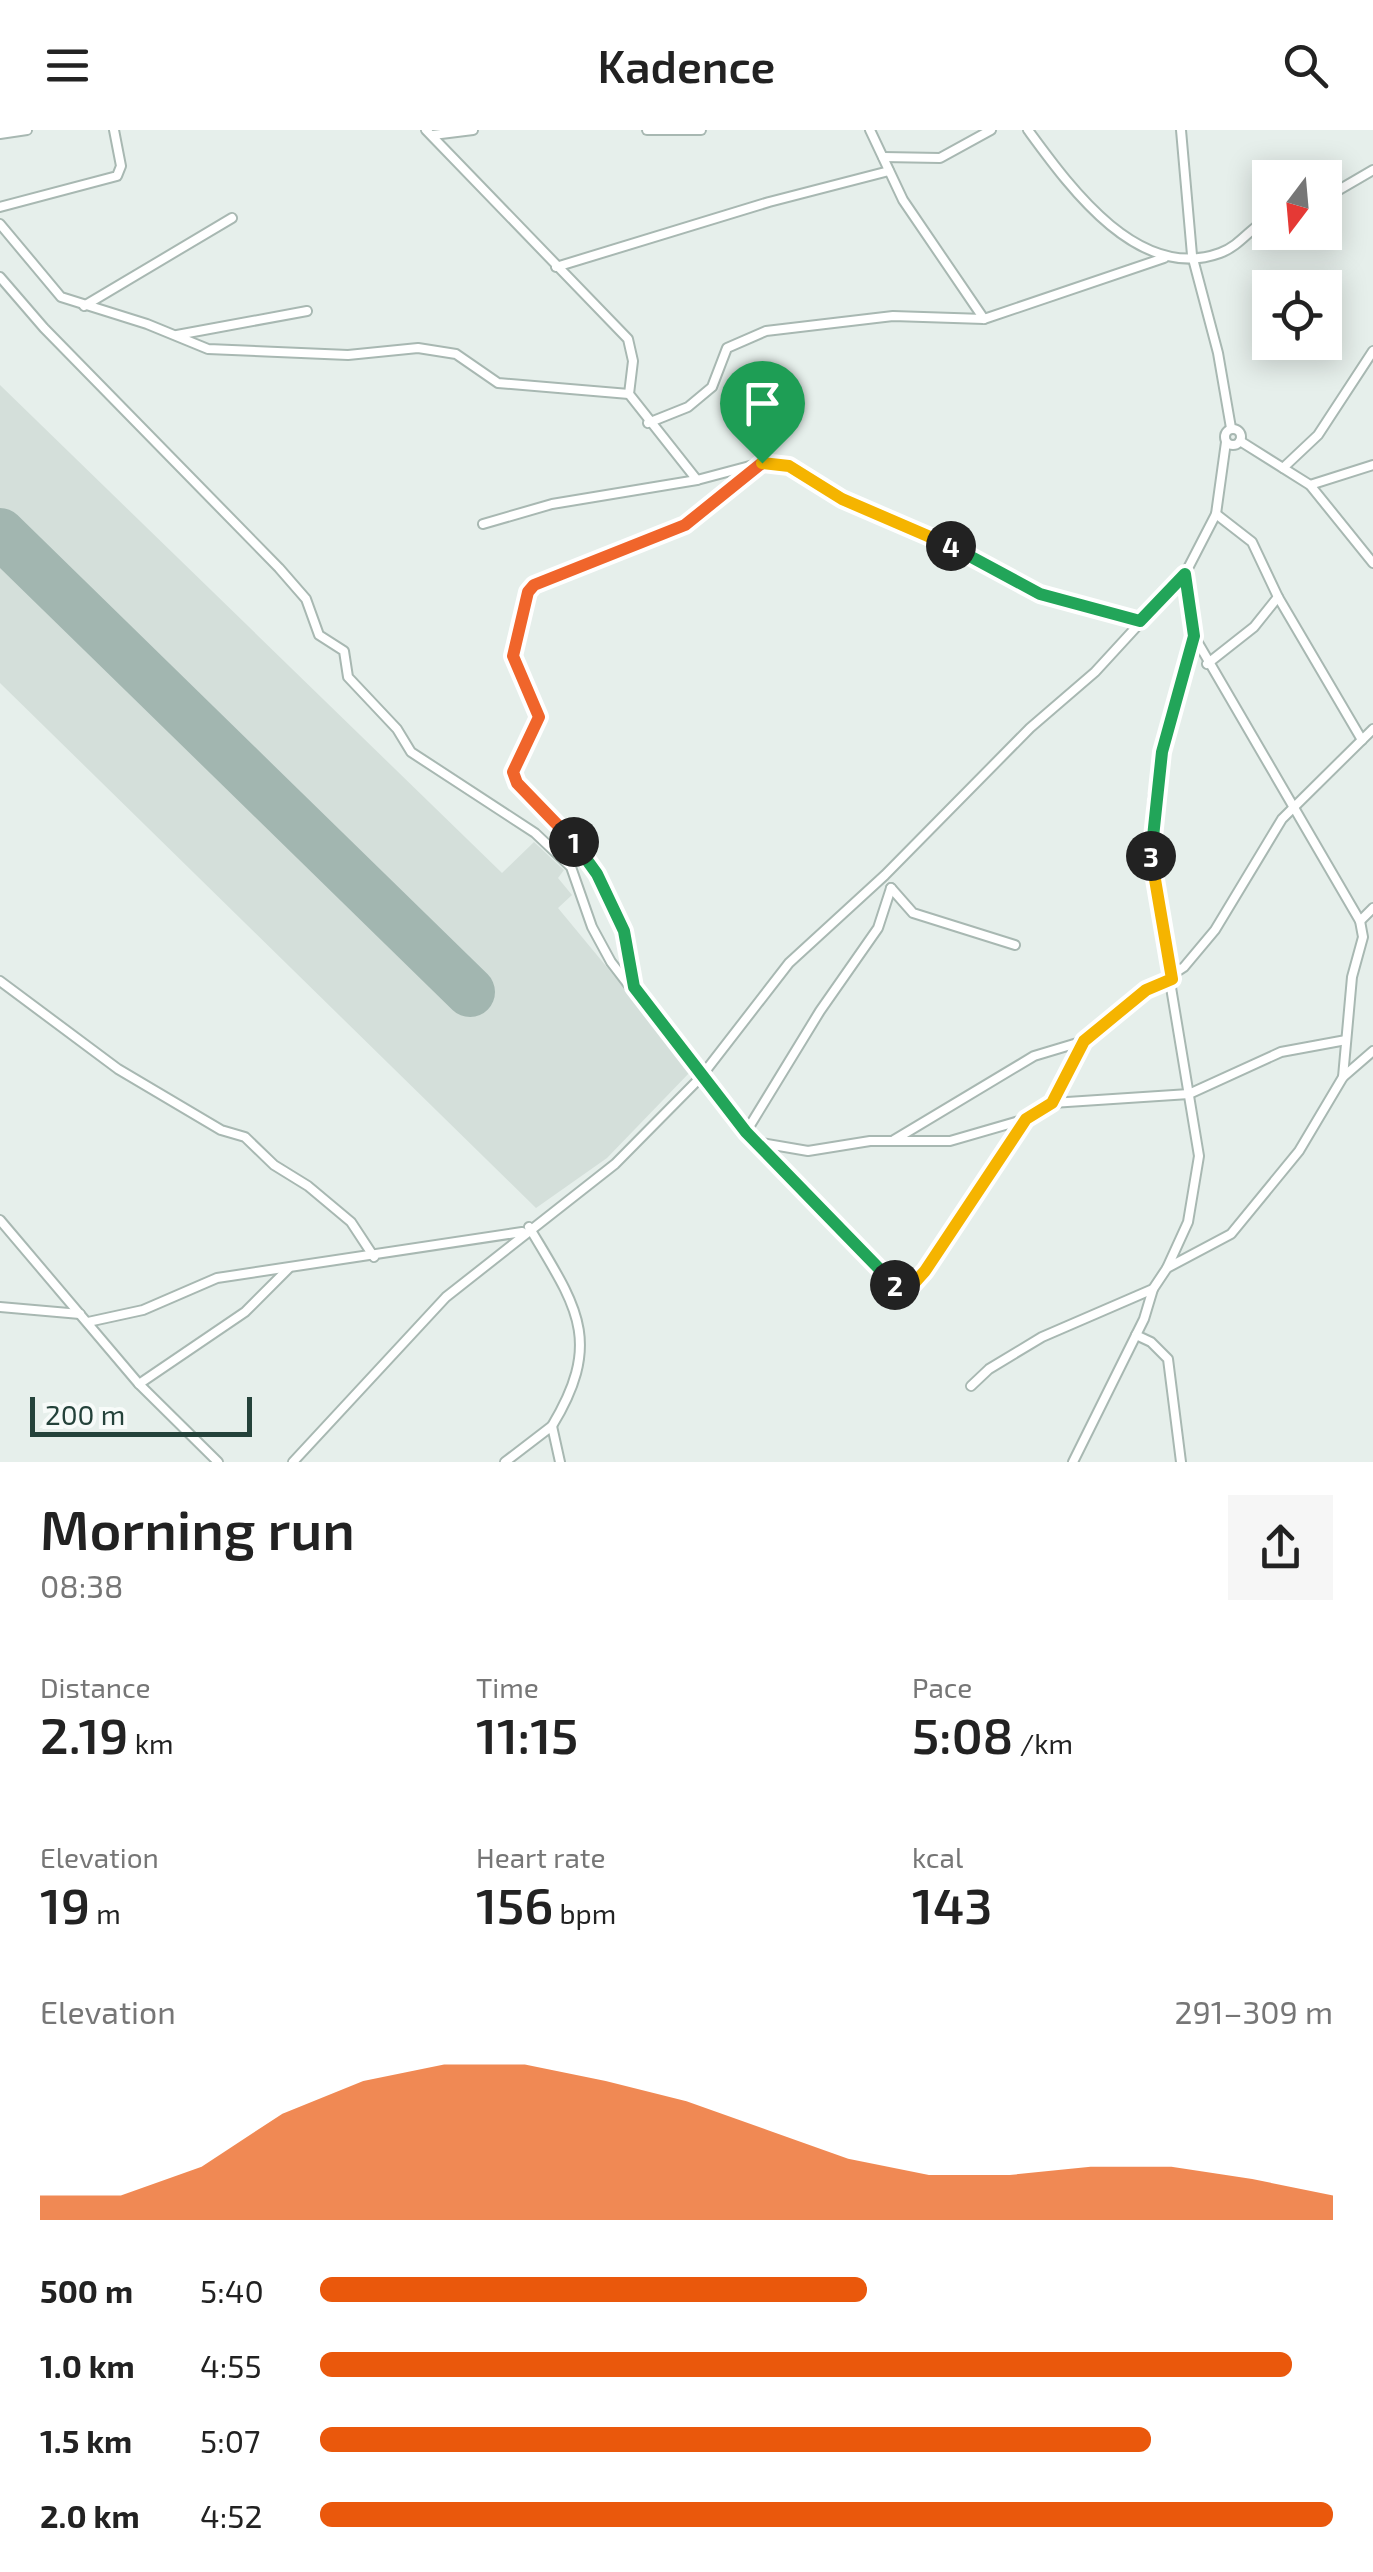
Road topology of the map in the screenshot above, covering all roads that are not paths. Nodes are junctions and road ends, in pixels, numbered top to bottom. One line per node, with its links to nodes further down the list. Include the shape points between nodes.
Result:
1 (26, 130): 11 (street)
2 (114, 130): 16 (street, via 117,176)
3 (473, 130): 10 (street)
4 (647, 130): 5 (street)
5 (701, 130)
6 (870, 130): 12 (street)
7 (991, 130): 12 (street, via 940,158)
8 (1028, 130): 21 (street, via 1072,192)
9 (1181, 130): 20 (street)
10 (430, 132): 22 (street)
11 (0, 134)
12 (883, 157): 13 (street)
13 (889, 170): 22 (street); 26 (street)
14 (1373, 170): 15 (street)
15 (1342, 188)
16 (0, 207)
17 (232, 218): 24 (street)
18 (0, 224): 24 (street, via 54,292)
19 (1252, 230): 20 (street, via 1223,252)
20 (1192, 255): 21 (street); 31 (street)
21 (1164, 258): 26 (street)
22 (556, 267): 29 (street, via 628,339)
23 (0, 277): 59 (street, via 268,554 306,599 319,635 344,651 355,686 411,752 535,833 572,867 592,927)
24 (84, 306): 27 (street)
25 (308, 310): 27 (street)
26 (984, 319): 30 (street, via 893,316 766,331 727,348 718,379 688,406)
27 (176, 334): 29 (street, via 218,350 348,354 418,348 456,354 498,382)
28 (1373, 351): 36 (street, via 1318,435)
29 (628, 394): 30 (street)
30 (648, 423): 37 (street)
31 (1231, 428): 32 (street, via 1240,432); 33 (street)
32 (1240, 441): 33 (street); 36 (street)
33 (1226, 442): 39 (street)
34 (762, 463): 37 (street); 44 (street, via 789,466 842,499 911,526 1040,594); 59 (street, via 685,525 534,585 513,651 539,717 516,761 517,783 597,874 624,931)
35 (1373, 465): 38 (street)
36 (1283, 468): 38 (street)
37 (696, 480): 40 (street, via 552,504)
38 (1310, 485): 41 (street)
39 (1216, 514): 42 (street); 43 (street, via 1252,542)
40 (484, 524)
41 (1373, 563)
42 (1185, 574): 44 (street); 45 (street)
43 (1278, 597): 46 (street, via 1254,627); 48 (street)
44 (1140, 621): 50 (street)
45 (1194, 636): 46 (street); 57 (street, via 1162,752 1150,837)
46 (1207, 664): 49 (street)
47 (1373, 729): 48 (street)
48 (1362, 740): 49 (street)
49 (1295, 805): 53 (street); 57 (street, via 1215,930)
50 (885, 875): 51 (street); 64 (street, via 789,963)
51 (891, 888): 56 (street, via 913,913); 68 (street, via 878,928)
52 (1373, 908): 53 (street)
53 (1360, 921): 55 (street)
54 (1373, 928): 55 (street)
55 (1363, 937): 60 (street)
56 (1015, 945)
57 (1172, 979): 61 (street, via 1146,990); 65 (street)
58 (0, 981): 73 (street, via 118,1069 244,1137 352,1222)
59 (634, 987): 64 (street)
60 (1346, 1040): 63 (street); 65 (street, via 1280,1052)
61 (1084, 1041): 66 (street); 70 (street, via 1034,1056)
62 (1373, 1052): 63 (street)
63 (1343, 1076): 74 (street, via 1248,1217 1211,1248)
64 (700, 1078): 68 (street); 72 (street, via 614,1164)
65 (1189, 1094): 66 (street); 74 (street, via 1197,1178 1188,1222)
66 (1052, 1103): 67 (street)
67 (1026, 1119): 69 (street, via 925,1271 904,1291); 70 (street, via 950,1141)
68 (746, 1132): 69 (street)
69 (759, 1142): 70 (street, via 808,1151)
70 (890, 1142)
71 (0, 1220): 78 (street)
72 (526, 1230): 73 (street); 83 (street, via 570,1296 580,1339 575,1388); 85 (street, via 446,1297)
73 (374, 1257): 75 (street)
74 (1167, 1268): 76 (street)
75 (288, 1269): 79 (street, via 217,1278 143,1310); 81 (street, via 244,1312)
76 (1153, 1289): 80 (street); 82 (street, via 1042,1337)
77 (0, 1307): 78 (street)
78 (80, 1314): 79 (street)
79 (88, 1322): 81 (street)
80 (1136, 1336): 88 (street); 89 (street, via 1168,1359)
81 (140, 1384): 84 (street)
82 (971, 1386)
83 (552, 1426): 86 (street); 87 (street)
84 (218, 1462)
85 (293, 1462)
86 (506, 1462)
87 (560, 1462)
88 (1073, 1462)
89 (1181, 1462)

